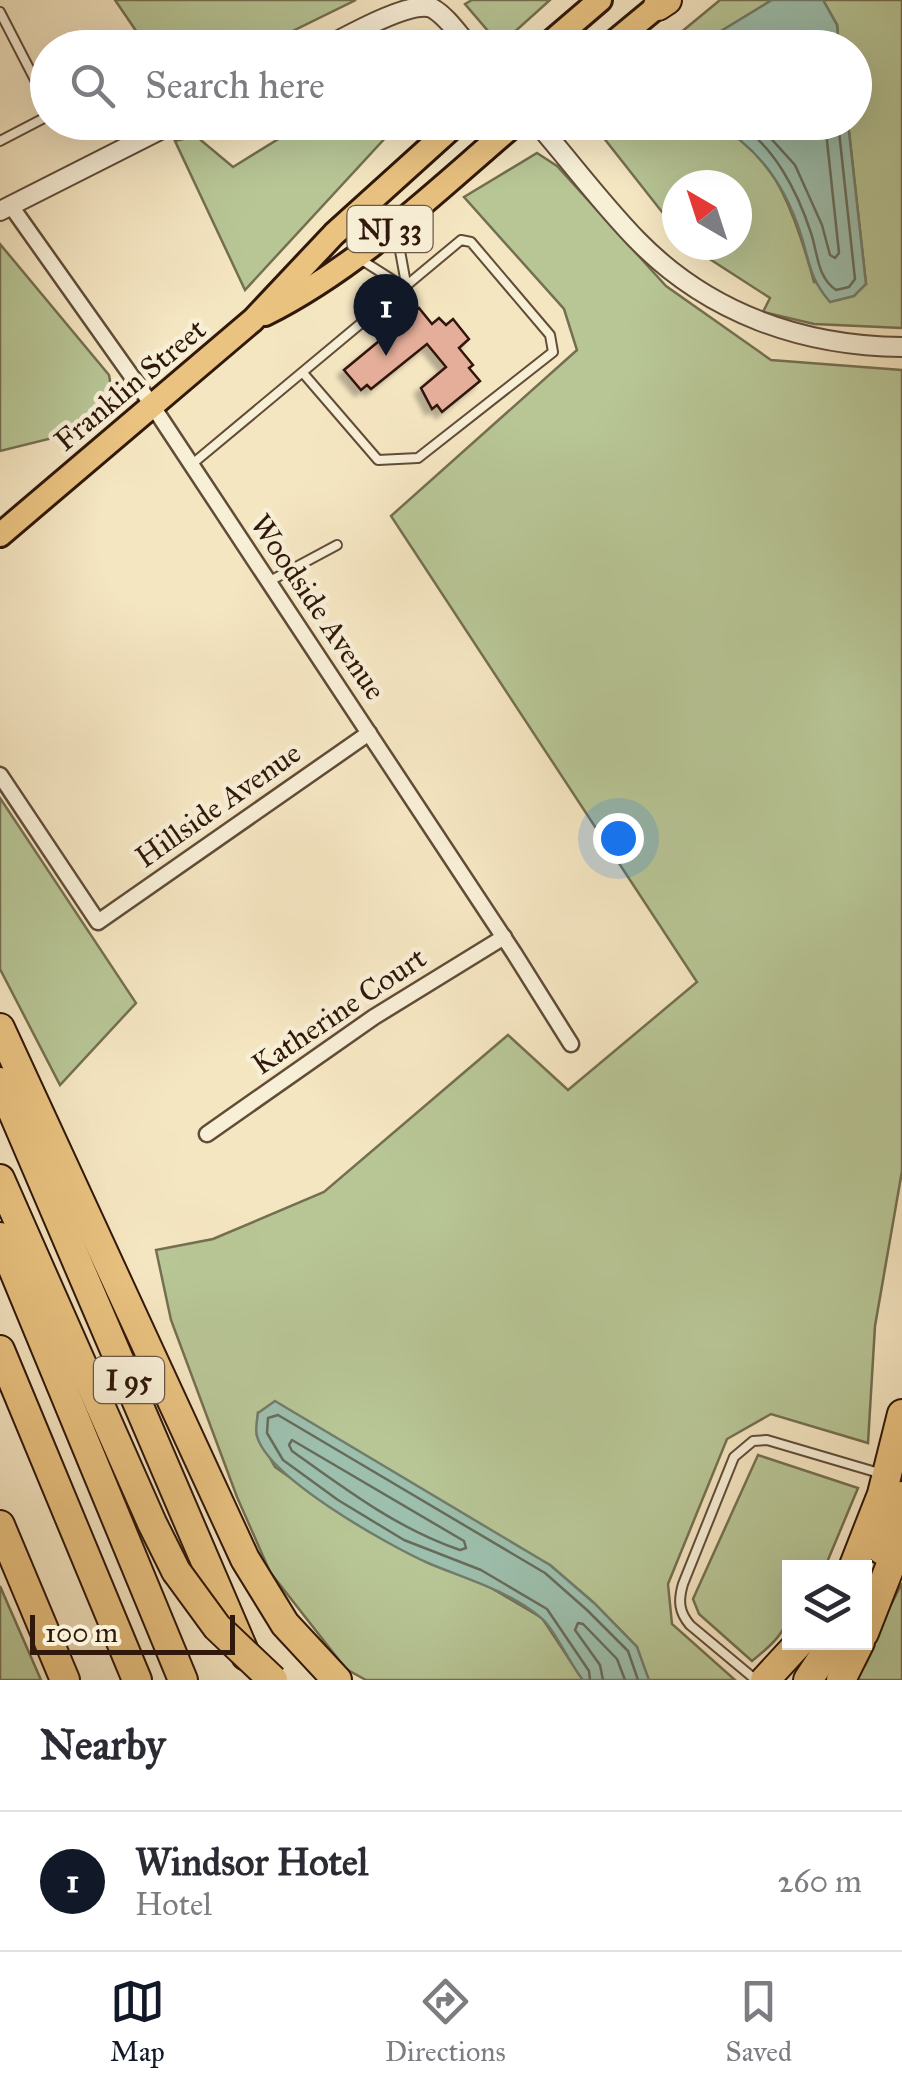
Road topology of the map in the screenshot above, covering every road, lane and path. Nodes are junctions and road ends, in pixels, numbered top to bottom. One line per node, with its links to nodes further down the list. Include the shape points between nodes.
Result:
1 (600, 0): 6 (main road)
2 (663, 2): 7 (main road)
3 (0, 12): 8 (lane)
4 (360, 30): 5 (street, via 421,4)
5 (453, 30)
6 (565, 30)
7 (630, 30)
8 (30, 70)
9 (30, 125): 14 (lane)
10 (141, 140): 15 (street)
11 (438, 140): 19 (main road, NJ 33, via 334,234)
12 (496, 140): 16 (main road, NJ 33)
13 (551, 140): 20 (street, via 635,238 704,294 804,337)
14 (0, 141)
15 (6, 209): 22 (street, Woodside Avenue)
16 (395, 225): 17 (main road, NJ 33); 18 (lane)
17 (356, 256): 18 (lane); 19 (main road, NJ 33, via 310,291)
18 (406, 289): 21 (lane); 21 (lane, via 461,240 472,242 550,335 554,352 418,458 378,460)
19 (253, 320): 22 (main road, Franklin Street / NJ 33)
20 (902, 347)
21 (303, 373): 23 (lane)
22 (152, 406): 23 (street, Woodside Avenue); 24 (main road, Franklin Street / NJ 33)
23 (191, 465): 26 (street, Woodside Avenue)
24 (0, 536)
25 (337, 545): 26 (lane)
26 (268, 582): 27 (street, Woodside Avenue)
27 (370, 733): 28 (street, Hillside Avenue, via 98,922); 29 (street, Woodside Avenue)
28 (0, 775)
29 (504, 937): 31 (street, Woodside Avenue); 33 (street, Katherine Court, via 374,1017)
30 (0, 1028): 54 (highway, via 252,1570 285,1624)
31 (571, 1044)
32 (0, 1082): 52 (highway, I 95)
33 (207, 1134)
34 (0, 1179): 53 (highway, bridge, via 176,1570 216,1626)
35 (0, 1237): 51 (highway, I 95)
36 (0, 1350): 50 (highway)
37 (902, 1414): 38 (highway)
38 (895, 1486): 41 (highway); 42 (highway); 48 (lane, via 767,1440 753,1441 734,1457 679,1601 690,1625)
39 (0, 1525): 49 (highway)
40 (902, 1536): 43 (highway)
41 (855, 1560)
42 (872, 1562)
43 (872, 1613)
44 (789, 1650): 48 (highway)
45 (808, 1650): 56 (highway)
46 (828, 1650): 57 (highway)
47 (856, 1650): 58 (highway)
48 (755, 1675): 55 (lane)
49 (65, 1680)
50 (137, 1680)
51 (182, 1680)
52 (256, 1680)
53 (273, 1680)
54 (337, 1680)
55 (756, 1680)
56 (787, 1680)
57 (808, 1680)
58 (841, 1680)

